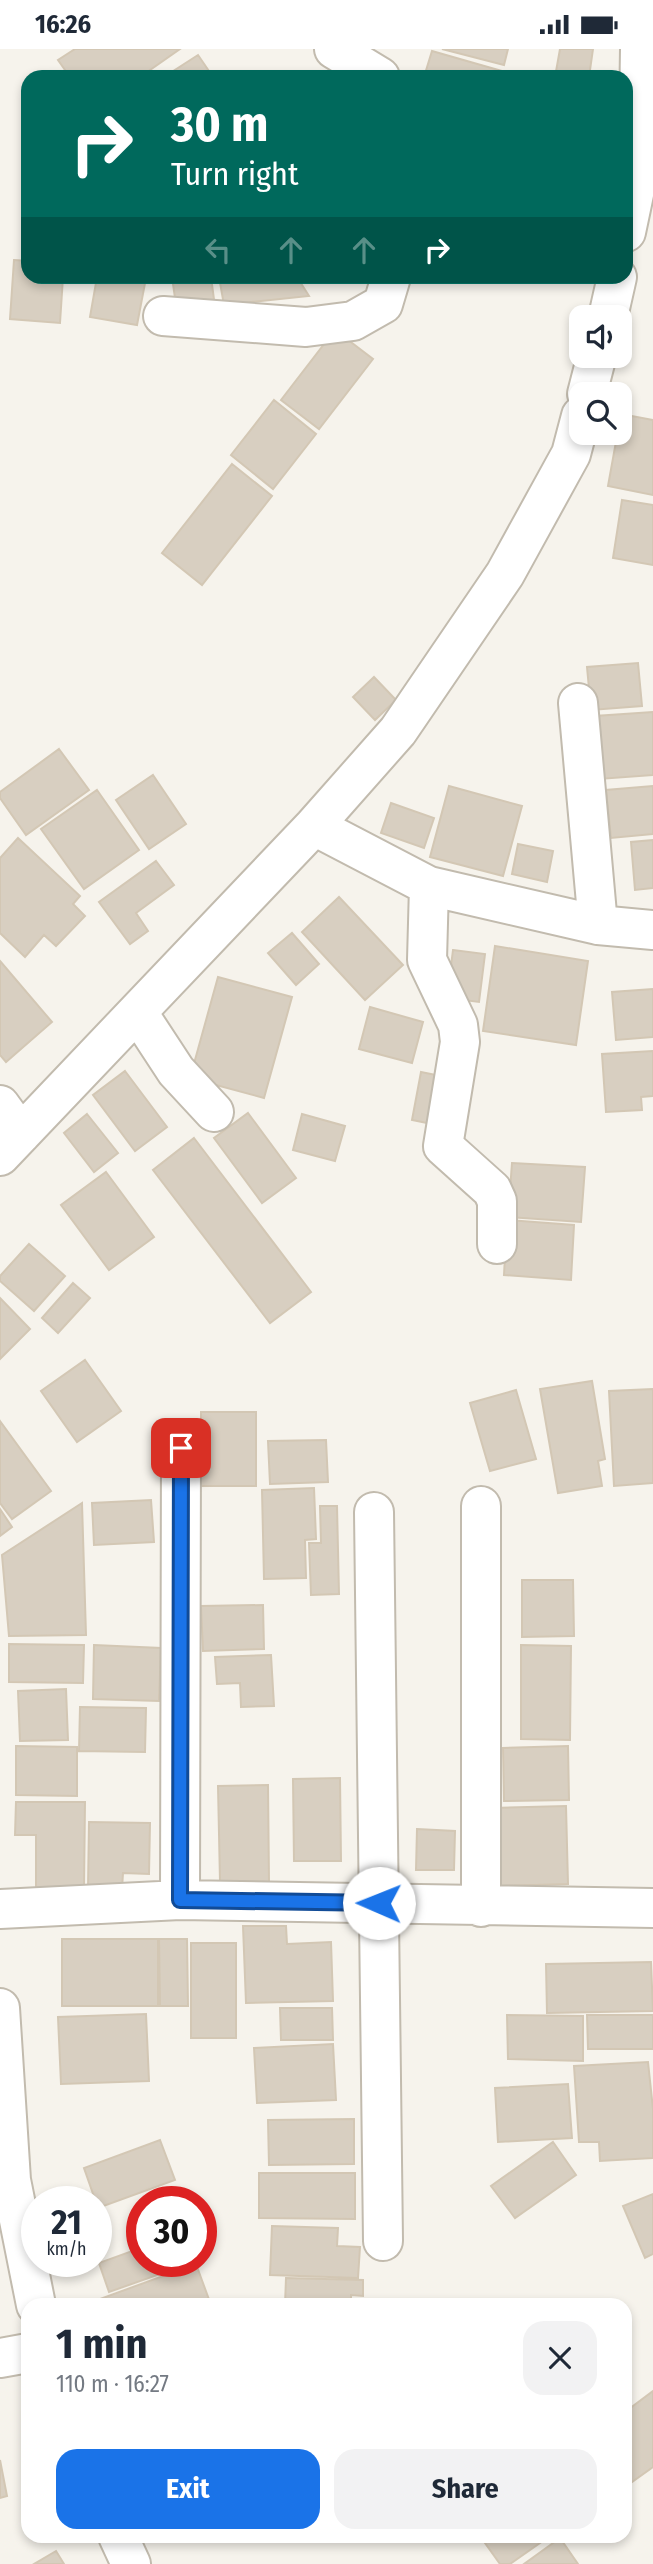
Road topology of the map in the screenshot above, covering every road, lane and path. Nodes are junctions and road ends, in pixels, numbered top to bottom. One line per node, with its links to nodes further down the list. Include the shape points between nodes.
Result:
1 (334, 49): 3 (street)
2 (640, 49): 4 (street)
3 (368, 70)
4 (639, 174): 5 (street)
5 (633, 201)
6 (389, 284): 9 (street, via 383,305 353,321 306,327)
7 (615, 284): 8 (street)
8 (611, 305)
9 (163, 316)
10 (573, 445): 12 (street, via 505,574 398,731)
11 (578, 702): 14 (street)
12 (314, 826): 13 (street); 16 (street)
13 (429, 885): 14 (street); 19 (street, via 427,960 458,1025 460,1042 443,1146 492,1190 497,1201)
14 (598, 925): 15 (street)
15 (653, 930)
16 (138, 1013): 17 (street, via 176,1071); 18 (street)
17 (214, 1112)
18 (7, 1132)
19 (497, 1244)
20 (181, 1448): 23 (street)
21 (481, 1506): 25 (street)
22 (374, 1512): 24 (street)
23 (180, 1900): 24 (street); 27 (street)
24 (379, 1903): 25 (street); 29 (street)
25 (481, 1907): 26 (street)
26 (653, 1908)
27 (0, 1909)
28 (0, 2008): 30 (street, via 11,2180)
29 (383, 2241)
30 (35, 2298)
31 (21, 2354): 32 (street)
32 (0, 2358)
33 (121, 2543): 34 (street)
34 (131, 2564)

